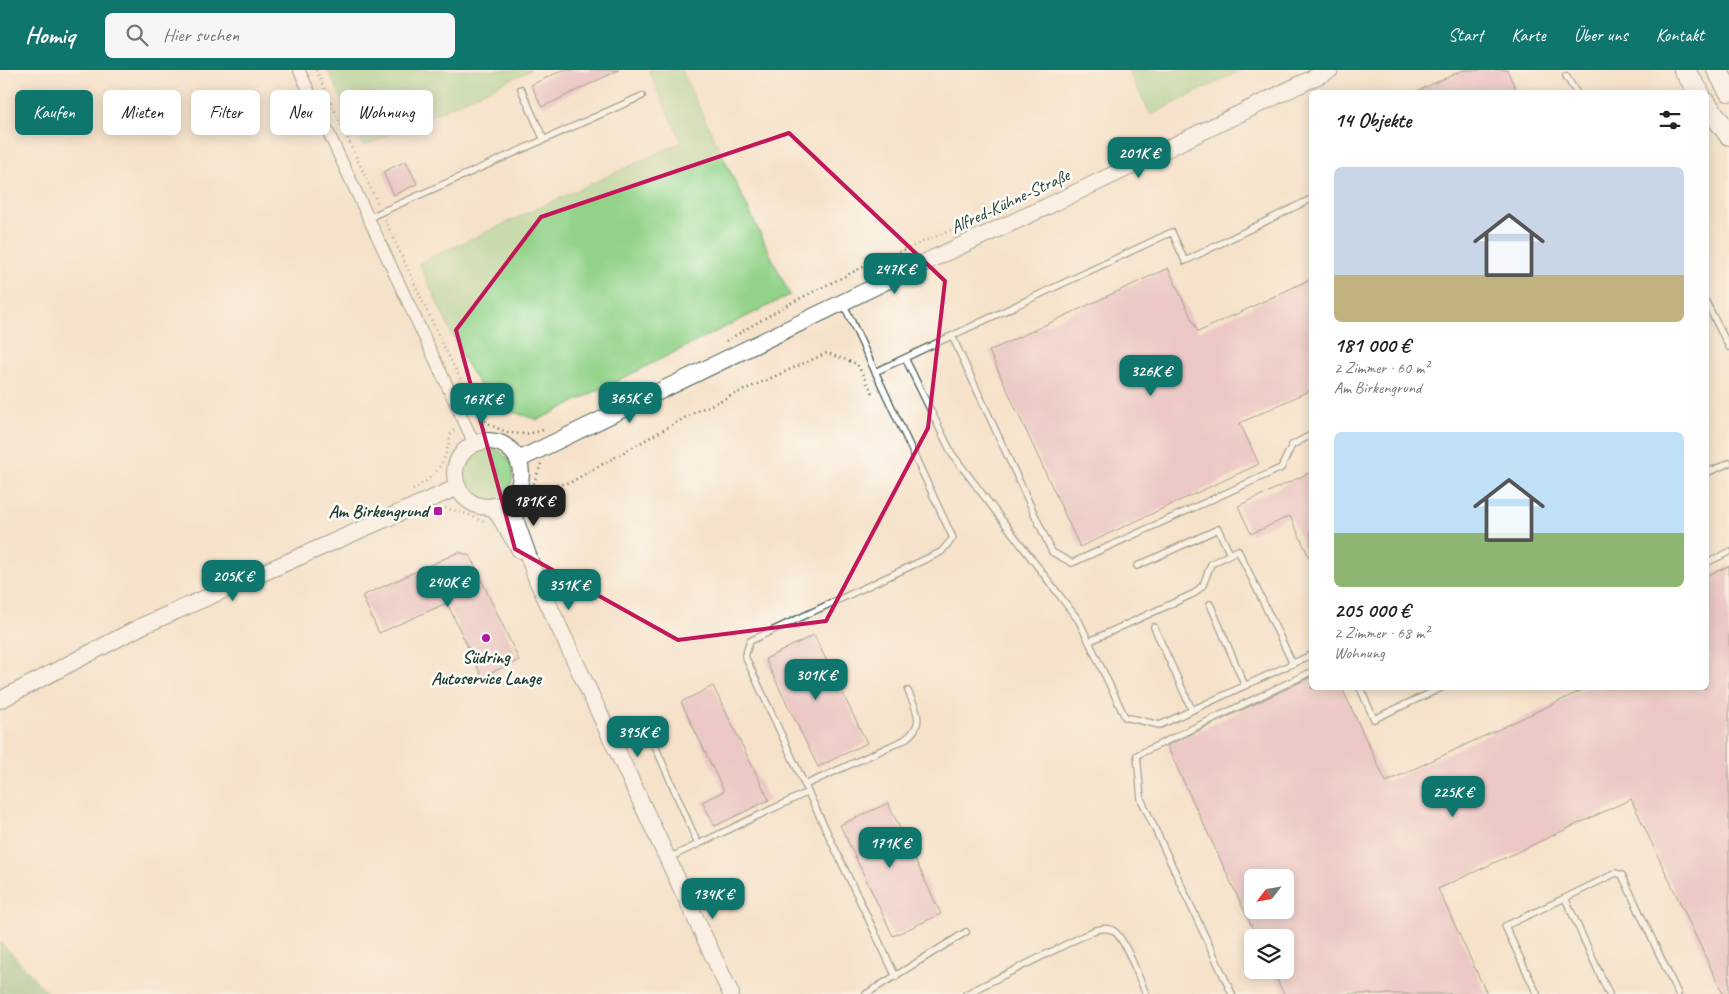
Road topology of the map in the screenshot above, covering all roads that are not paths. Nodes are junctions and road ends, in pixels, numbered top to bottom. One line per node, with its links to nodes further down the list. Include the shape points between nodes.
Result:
1 (299, 70): 15 (street)
2 (1330, 70): 16 (main road, Alfred-Kühne-Straße)
3 (1684, 70): 8 (highway)
4 (1716, 70): 9 (highway)
5 (1566, 76): 7 (lane)
6 (520, 89): 13 (lane)
7 (1575, 90)
8 (1698, 90)
9 (1729, 91)
10 (642, 96): 13 (lane)
11 (1709, 107): 12 (highway)
12 (1729, 135)
13 (544, 140): 15 (lane)
14 (1309, 200): 18 (lane, via 1185,261 1172,232)
15 (368, 218): 23 (street)
16 (843, 303): 21 (lane); 24 (main road, Alfred-Kühne-Straße)
17 (1709, 308): 19 (lane)
18 (952, 336): 20 (lane); 22 (lane, via 1052,552 1072,564 1281,468 1292,444)
19 (1729, 348)
20 (905, 358): 21 (lane); 35 (lane, via 952,454 1079,621)
21 (875, 372): 46 (lane, via 953,538 941,552 750,641 745,656)
22 (1309, 437)
23 (474, 443): 24 (main road, via 500,442 514,452); 27 (main road, via 457,462 455,479)
24 (518, 460): 28 (main road, via 521,468 517,490)
25 (1729, 463): 26 (lane)
26 (1709, 473)
27 (458, 487): 28 (main road, via 472,502); 43 (main road, via 159,618)
28 (499, 504): 49 (main road, via 515,519 530,564)
29 (1729, 552): 31 (lane)
30 (1230, 554): 32 (lane, via 1218,529); 35 (lane, via 1210,564 1203,585 1195,593); 37 (lane, via 1238,550)
31 (1709, 562)
32 (1137, 566)
33 (1210, 604): 39 (lane)
34 (1154, 627): 44 (lane)
35 (1090, 641): 44 (lane, via 1125,717 1160,725)
36 (1309, 656): 37 (lane)
37 (1293, 664): 39 (lane)
38 (1309, 673): 57 (lane, via 1137,755 1142,799)
39 (1245, 686): 44 (lane)
40 (1361, 690): 41 (lane, via 1374,719)
41 (1437, 690)
42 (908, 691): 46 (lane, via 917,709 918,723 914,732 904,740)
43 (0, 700)
44 (1192, 710)
45 (649, 732): 48 (lane)
46 (805, 785): 47 (lane)
47 (808, 792): 48 (lane); 52 (lane)
48 (698, 844): 49 (lane)
49 (668, 859): 53 (main road)
50 (1565, 898): 58 (lane, via 1505,926); 59 (lane); 60 (lane, via 1616,873 1622,875)
51 (966, 932): 52 (lane)
52 (896, 977): 54 (lane)
53 (731, 994)
54 (866, 994)
55 (966, 994): 56 (lane, via 1095,930 1106,929 1114,931 1123,944)
56 (1146, 994)
57 (1232, 994)
58 (1538, 994)
59 (1610, 994)
60 (1678, 994)

